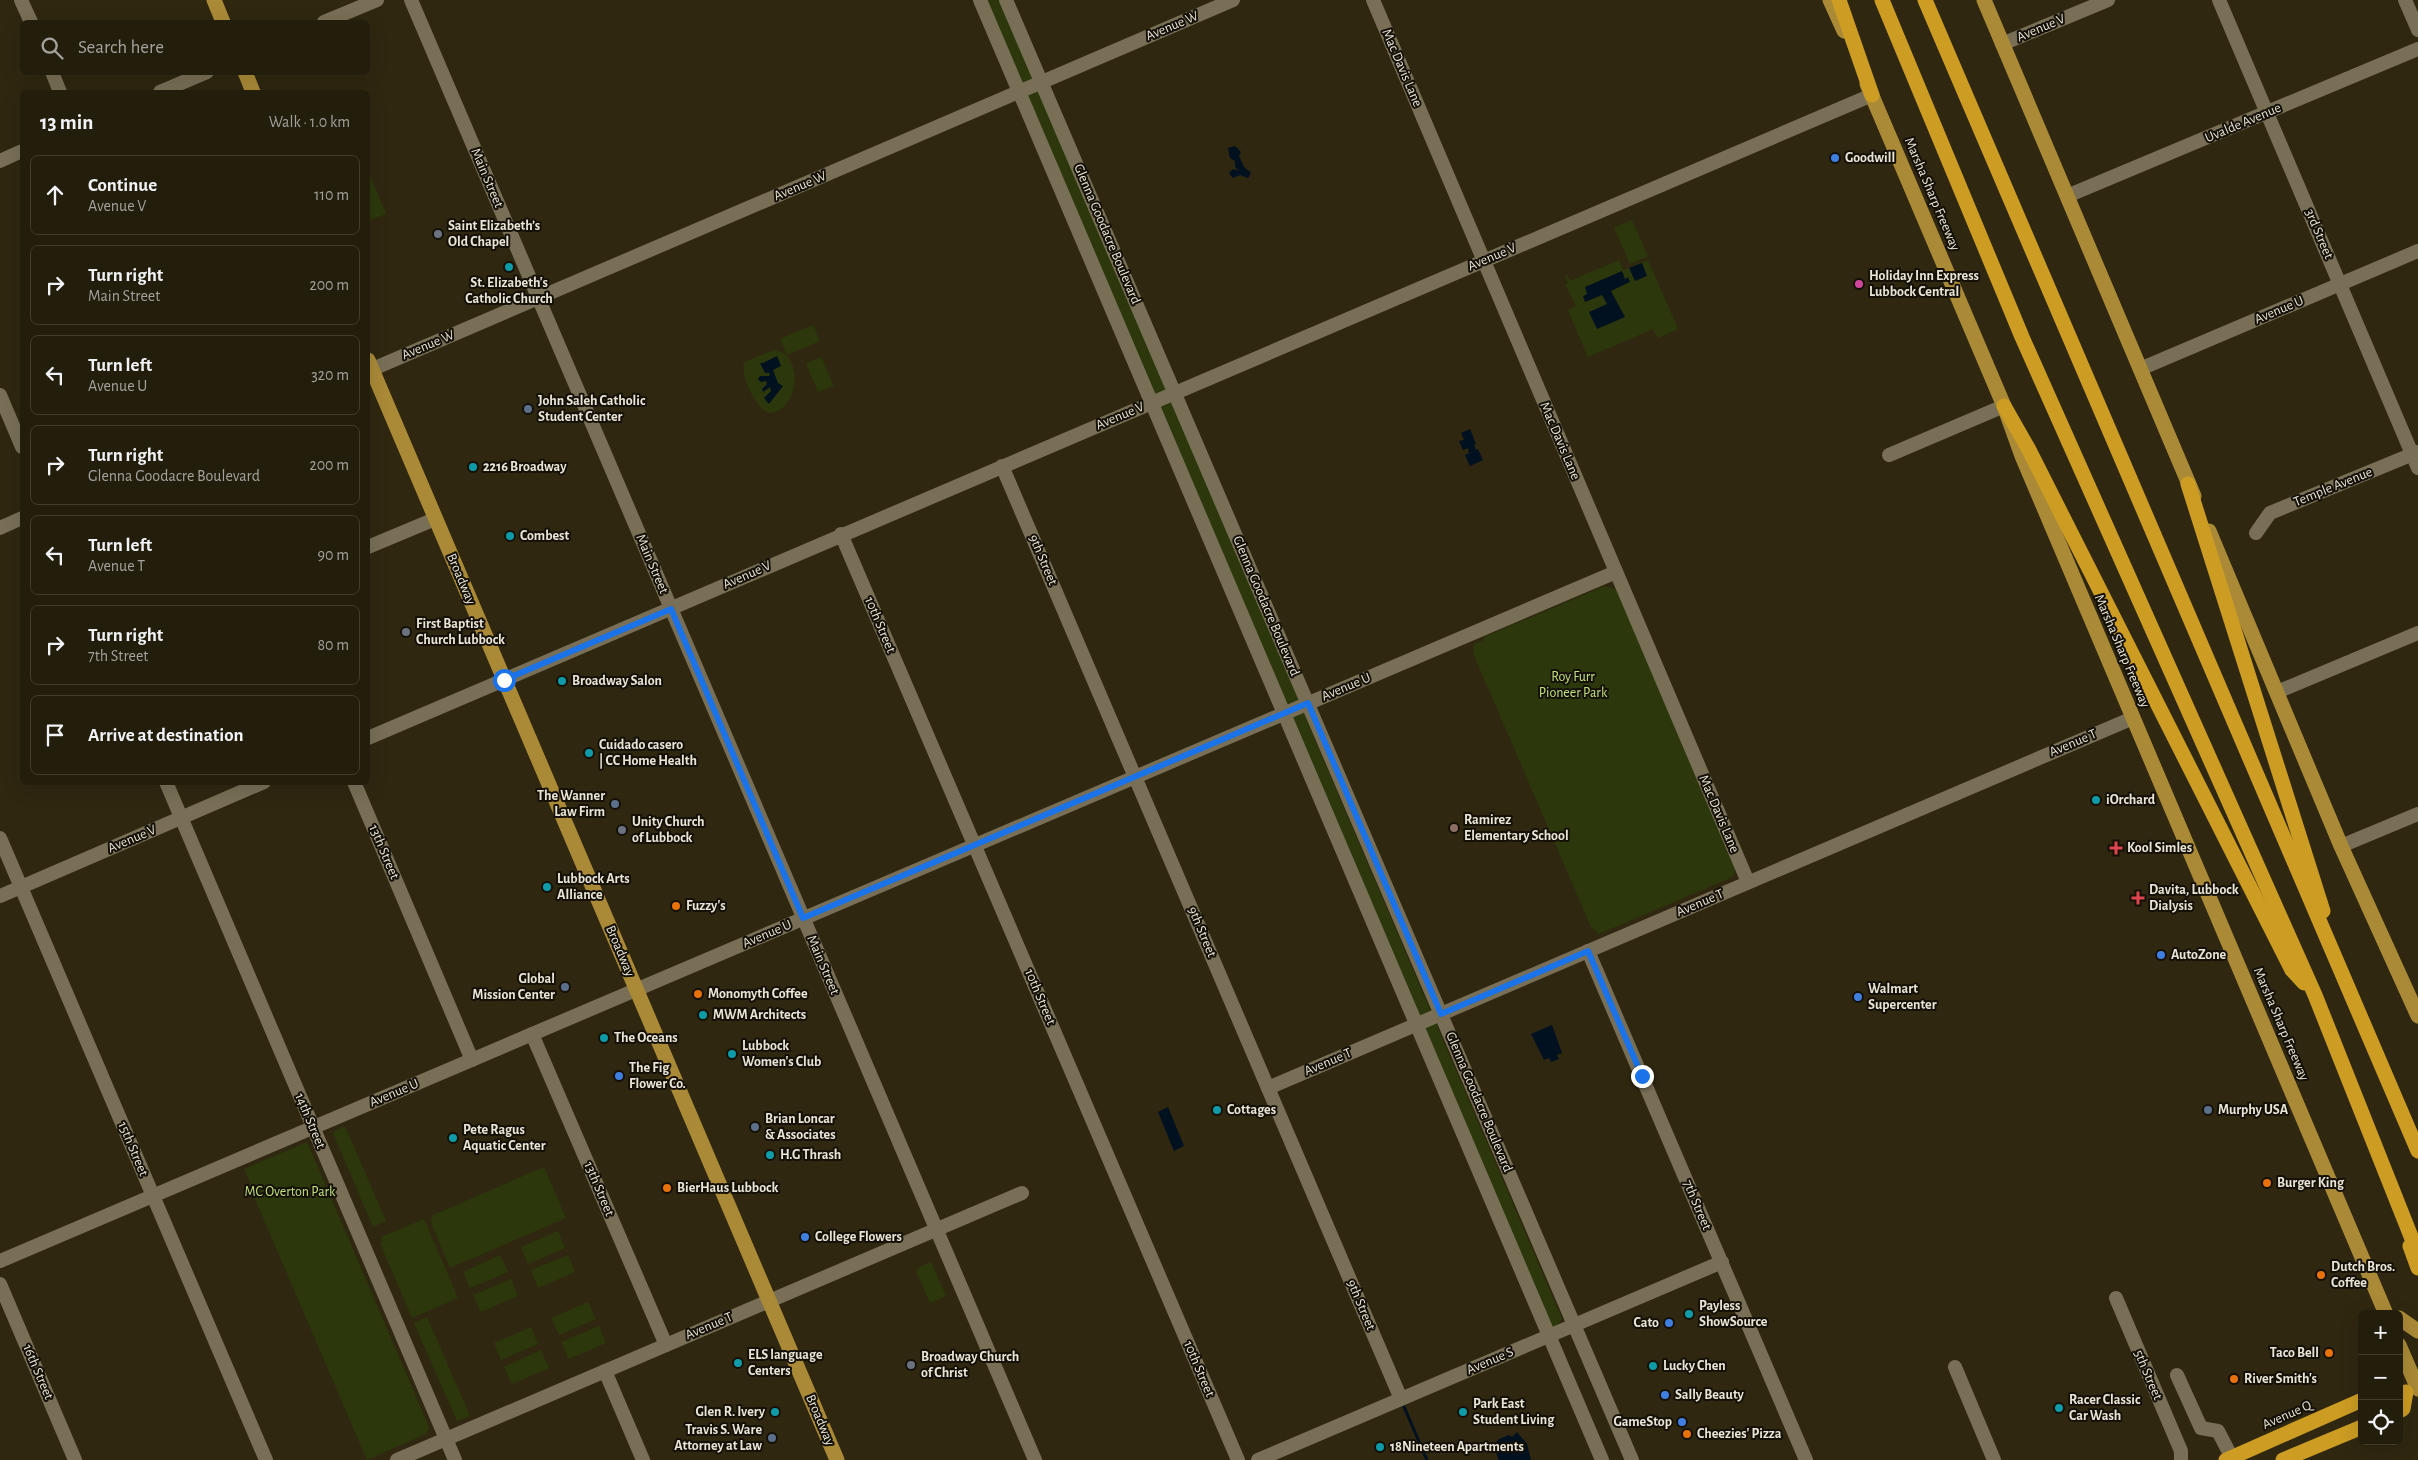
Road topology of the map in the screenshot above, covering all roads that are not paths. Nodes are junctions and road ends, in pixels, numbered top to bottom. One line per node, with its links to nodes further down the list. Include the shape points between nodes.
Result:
1 (21, 0): 17 (street)
2 (214, 0): 18 (main road)
3 (377, 0): 19 (street)
4 (411, 0): 39 (street, Main Street)
5 (980, 0): 30 (street, Glenna Goodacre Boulevard)
6 (1006, 0): 26 (street, Glenna Goodacre Boulevard)
7 (1233, 0): 26 (street, Avenue W)
8 (1372, 0): 37 (street, Mac Davis Lane)
9 (1830, 0): 31 (main road, Marsha Sharp Freeway)
10 (1839, 0): 31 (highway)
11 (1882, 0): 83 (highway, Marsha Sharp Freeway, via 2022,337)
12 (1925, 0): 84 (highway)
13 (1984, 0): 21 (main road)
14 (2108, 0): 21 (street, Avenue V)
15 (2219, 0): 32 (street, 3rd Street)
16 (2405, 0): 20 (street)
17 (29, 20)
18 (223, 20)
19 (329, 20)
20 (2418, 30)
21 (2002, 44): 35 (main road)
22 (2418, 49): 32 (street, Uvalde Avenue)
23 (53, 75): 27 (street)
24 (200, 75): 28 (street)
25 (246, 75): 29 (main road)
26 (1042, 83): 30 (street, Avenue W); 43 (street, Glenna Goodacre Boulevard)
27 (59, 90)
28 (165, 90)
29 (253, 90)
30 (1019, 92): 39 (street, Avenue W); 45 (street, Glenna Goodacre Boulevard)
31 (1872, 94): 37 (street, Avenue V); 46 (main road, Marsha Sharp Freeway)
32 (2267, 113): 35 (street, Uvalde Avenue); 38 (street, 3rd Street)
33 (20, 152): 34 (street)
34 (0, 160)
35 (2067, 196): 42 (main road)
36 (2418, 251): 38 (street, Avenue U)
37 (1484, 260): 43 (street, Avenue V); 59 (street, Mac Davis Lane)
38 (2340, 284): 42 (street, Avenue U); 48 (street, 3rd Street)
39 (538, 298): 40 (street, Avenue W); 60 (street, Main Street)
40 (370, 367)
41 (370, 369): 54 (main road, Broadway)
42 (2140, 369): 52 (main road)
43 (1175, 392): 45 (street, Avenue V); 64 (street, Glenna Goodacre Boulevard)
44 (0, 395): 47 (street)
45 (1151, 402): 50 (street, Avenue V); 65 (street, Glenna Goodacre Boulevard)
46 (2004, 406): 49 (street); 66 (main road, Marsha Sharp Freeway); 83 (highway, via 2292,970)
47 (20, 443)
48 (2415, 453): 51 (street, 3rd Street); 56 (street, Temple Avenue, via 2270,513)
49 (1889, 455)
50 (1002, 466): 57 (street, Avenue V); 68 (street, 9th Street)
51 (2418, 468)
52 (2188, 484): 63 (main road); 84 (highway)
53 (20, 519): 55 (street)
54 (435, 519): 58 (street); 62 (main road, Broadway)
55 (0, 528)
56 (2256, 533)
57 (841, 534): 60 (street, Avenue V); 75 (street, 10th Street)
58 (370, 546)
59 (1616, 572): 64 (street, Avenue U); 77 (street, Mac Davis Lane)
60 (671, 609): 62 (street, Avenue V); 80 (street, Main Street)
61 (2418, 633): 63 (street)
62 (504, 680): 67 (street, Avenue V); 82 (main road, Broadway)
63 (2277, 692): 76 (main road)
64 (1308, 703): 65 (street, Avenue U); 86 (street, Glenna Goodacre Boulevard)
65 (1283, 714): 68 (street, Avenue U); 88 (street, Glenna Goodacre Boulevard)
66 (2133, 718): 77 (street, Avenue T); 105 (main road, Marsha Sharp Freeway)
67 (370, 737)
68 (1135, 777): 75 (street, Avenue U); 91 (street, 9th Street)
69 (167, 785): 73 (street, 14th Street)
70 (257, 785): 73 (street, Avenue V)
71 (355, 785): 90 (street, 13th Street)
72 (2418, 814): 76 (street)
73 (181, 818): 78 (street, Avenue V); 92 (street, 14th Street)
74 (0, 838): 78 (street, 15th Street)
75 (974, 845): 80 (street, Avenue U); 130 (street, 10th Street)
76 (2341, 846): 85 (main road)
77 (1748, 882): 81 (street, Avenue T)
78 (21, 887): 79 (street, Avenue V); 95 (street, 15th Street)
79 (0, 896)
80 (803, 918): 82 (street, Avenue U); 97 (street, Main Street)
81 (1588, 951): 86 (street, Avenue T); 100 (street, 7th Street)
82 (636, 990): 89 (street, Avenue U); 104 (main road, Broadway)
83 (2315, 995): 96 (highway, Marsha Sharp Freeway)
84 (2350, 996): 93 (highway)
85 (2414, 997): 87 (main road)
86 (1441, 1014): 88 (street, Avenue T); 107 (street, Glenna Goodacre Boulevard)
87 (2418, 1016)
88 (1416, 1024): 91 (street, Avenue T); 109 (street, Glenna Goodacre Boulevard)
89 (532, 1034): 90 (street, Avenue U); 110 (street, 13th Street)
90 (472, 1060): 92 (street, Avenue U)
91 (1268, 1088): 116 (street, 9th Street)
92 (313, 1127): 95 (street, Avenue U); 120 (street, 14th Street)
93 (2418, 1151)
94 (1022, 1193): 97 (street, Avenue T)
95 (153, 1196): 99 (street, Avenue U); 124 (street, 15th Street)
96 (2395, 1200): 98 (highway, Marsha Sharp Freeway); 101 (highway)
97 (936, 1229): 104 (street, Avenue T); 129 (street, Main Street)
98 (2418, 1254)
99 (0, 1261)
100 (1722, 1262): 107 (street, Avenue S); 134 (street, 7th Street)
101 (2418, 1268)
102 (0, 1284): 123 (street, 16th Street)
103 (2116, 1298): 121 (street, 5th Street)
104 (769, 1301): 110 (street, Avenue T); 128 (main road, Broadway)
105 (2386, 1310)
106 (2403, 1321): 108 (main road)
107 (1574, 1325): 109 (street, Avenue S); 133 (street, Glenna Goodacre Boulevard)
108 (2418, 1331)
109 (1549, 1335): 116 (street, Avenue S); 132 (street, Glenna Goodacre Boulevard)
110 (666, 1345): 113 (street, Avenue T)
111 (2402, 1355): 115 (main road)
112 (1955, 1367): 135 (street)
113 (605, 1371): 120 (street, Avenue T); 127 (street)
114 (2178, 1375): 122 (street, via 2200,1428 2218,1431)
115 (2412, 1389): 118 (highway)
116 (1400, 1399): 131 (street, Avenue S)
117 (2358, 1402): 122 (highway, Avenue Q)
118 (2403, 1409)
119 (2358, 1429): 137 (highway)
120 (446, 1439): 125 (street, Avenue T); 126 (street, 14th Street)
121 (2181, 1456): 136 (street, 5th Street)
122 (2229, 1459)
123 (75, 1460)
124 (266, 1460)
125 (397, 1460)
126 (455, 1460)
127 (643, 1460)
128 (837, 1460)
129 (1034, 1460)
130 (1238, 1460)
131 (1258, 1460)
132 (1602, 1460)
133 (1632, 1460)
134 (1806, 1460)
135 (1994, 1460)
136 (2192, 1460)
137 (2282, 1460)

